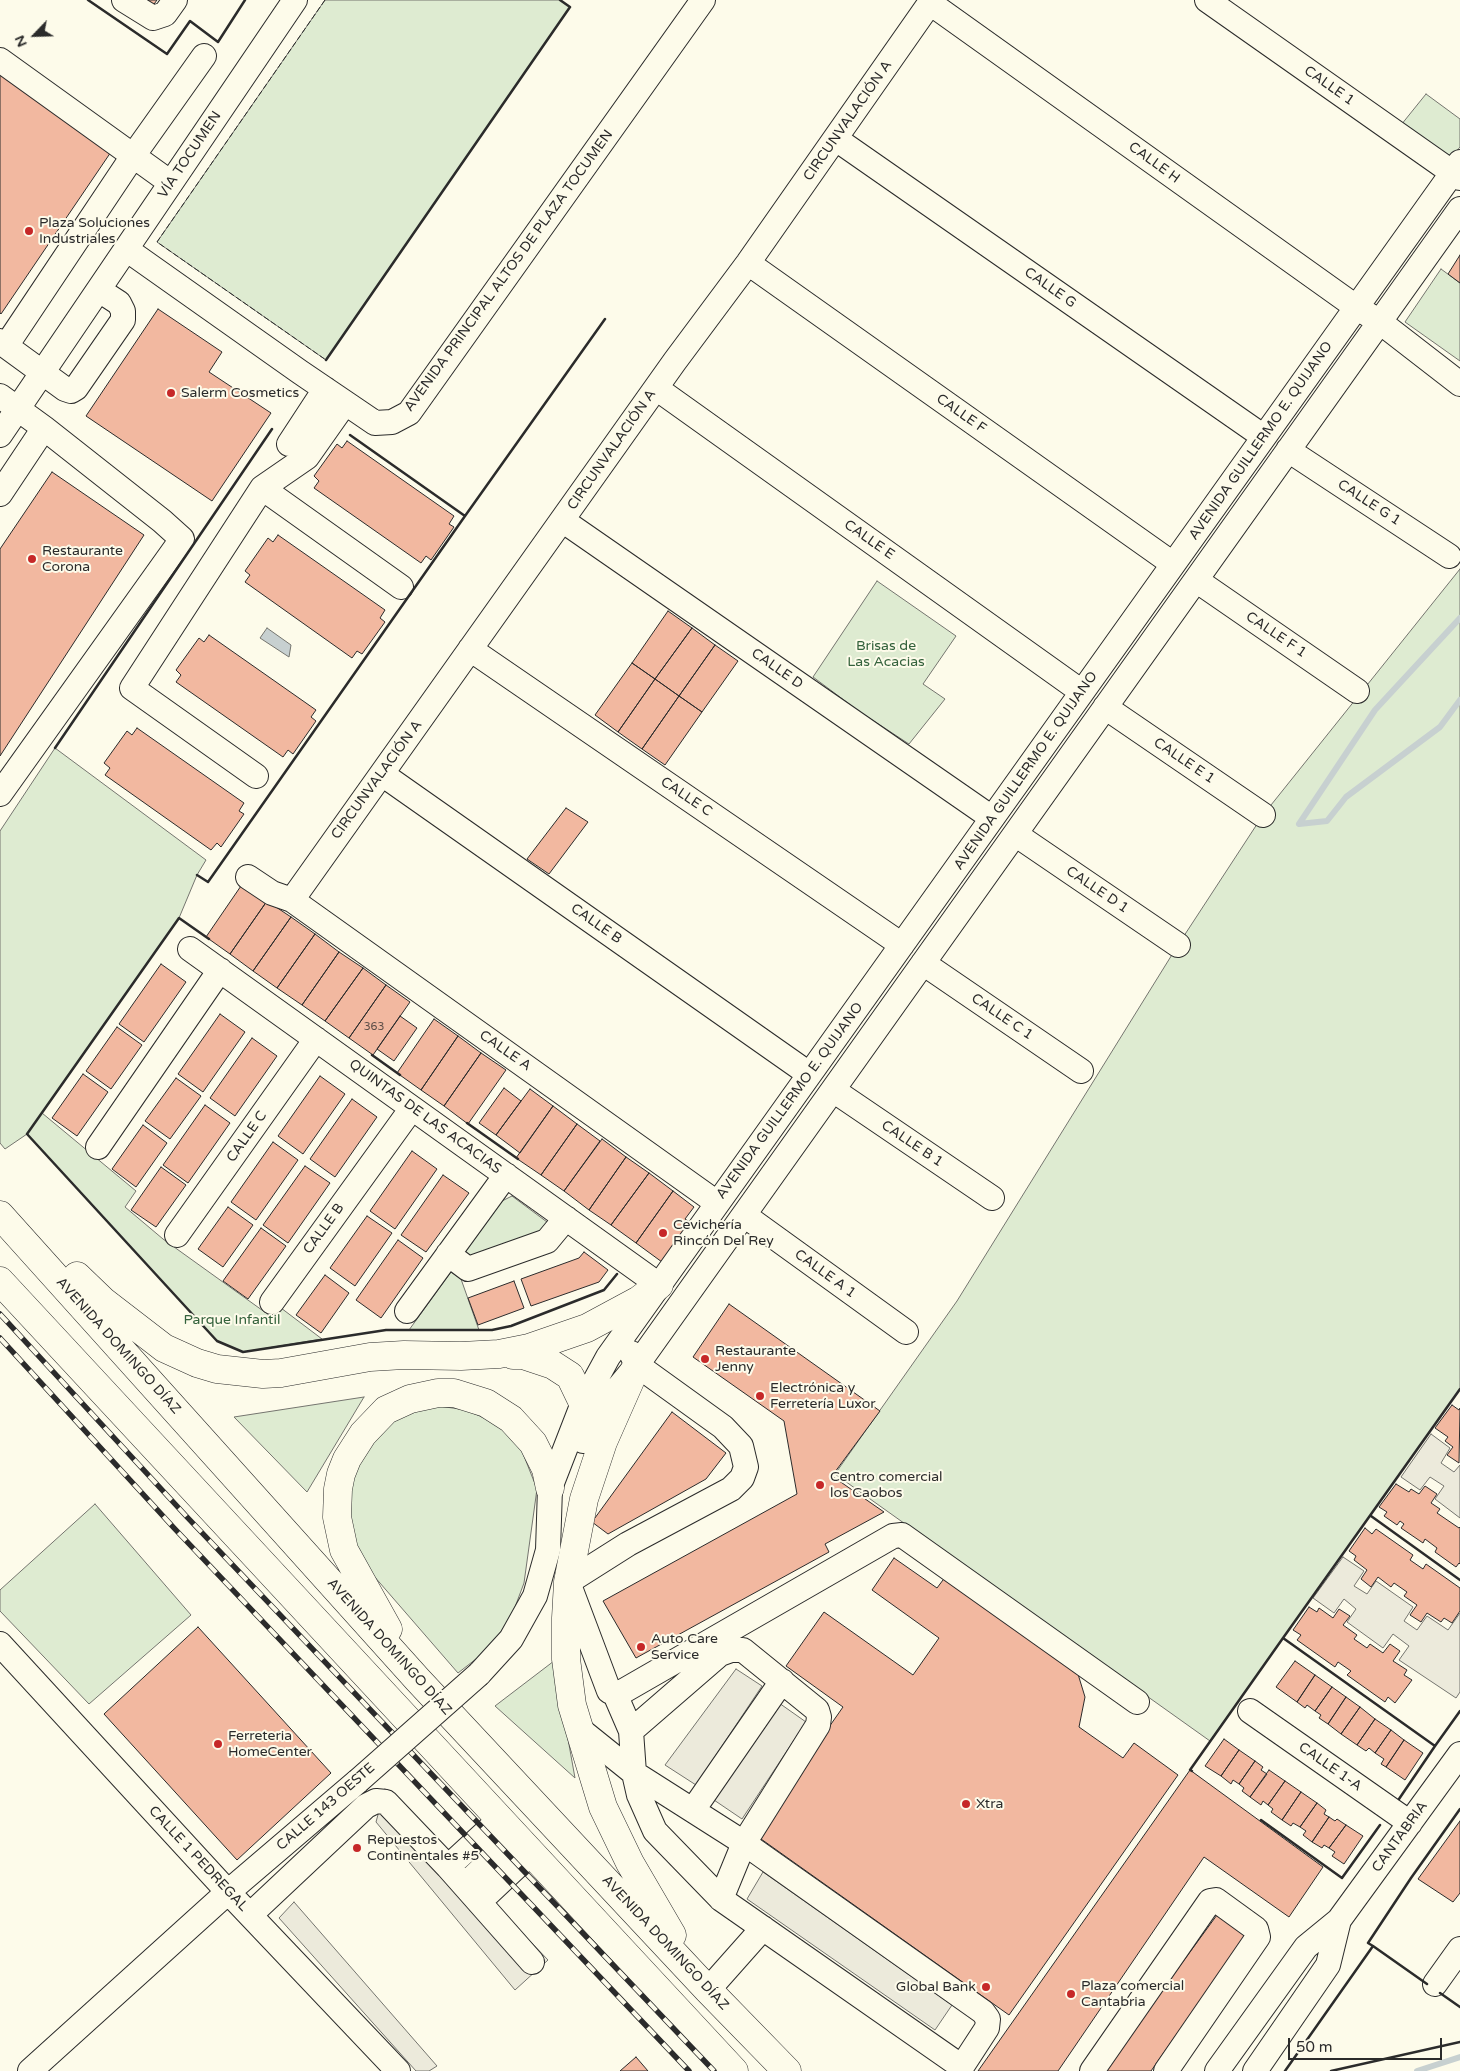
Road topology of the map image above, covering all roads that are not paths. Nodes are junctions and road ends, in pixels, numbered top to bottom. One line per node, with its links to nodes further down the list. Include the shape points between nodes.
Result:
1 (124, 0): 2 (street, via 153,18 165,14)
2 (175, 0)
3 (296, 0): 12 (street, VÍA TOCUMEN)
4 (703, 0): 27 (street, AVENIDA PRINCIPAL ALTOS DE PLAZA TOCUMEN, via 409,413 392,422 375,423)
5 (1207, 0): 11 (street, CALLE 1)
6 (931, 1): 9 (street, CIRCUNVALACIÓN A); 17 (street, CALLE H)
7 (204, 56): 10 (street)
8 (0, 60): 10 (street)
9 (836, 139): 15 (street, CIRCUNVALACIÓN A); 30 (street, CALLE G)
10 (133, 156): 12 (street); 20 (street)
11 (1457, 171): 17 (street, AVENIDA GUILLERMO E. QUIJANO)
12 (171, 183): 14 (street, VÍA TOCUMEN)
13 (1460, 209): 18 (street, AVENIDA GUILLERMO E. QUIJANO)
14 (126, 249): 16 (street, VÍA TOCUMEN); 25 (street, AVENIDA PRINCIPAL ALTOS DE PLAZA TOCUMEN)
15 (748, 263): 24 (street, CIRCUNVALACIÓN A); 37 (street, CALLE F)
16 (98, 290): 19 (street, VÍA TOCUMEN); 21 (street, via 119,303 123,320)
17 (1356, 307): 18 (street, CALLE H); 30 (street, AVENIDA GUILLERMO E. QUIJANO)
18 (1380, 322): 23 (street, CALLE H); 32 (street, AVENIDA GUILLERMO E. QUIJANO)
19 (66, 338): 21 (street); 22 (street, VÍA TOCUMEN)
20 (3, 344): 22 (street)
21 (95, 360): 22 (street, via 71,391)
22 (42, 373): 26 (street, VÍA TOCUMEN)
23 (1460, 384)
24 (656, 388): 35 (street, CIRCUNVALACIÓN A); 42 (street, CALLE E)
25 (325, 389): 27 (street, AVENIDA PRINCIPAL ALTOS DE PLAZA TOCUMEN); 31 (street)
26 (9, 402): 28 (street); 29 (street, VÍA TOCUMEN)
27 (345, 402): 33 (street, via 307,457)
28 (44, 428): 34 (street); 46 (street, via 182,539)
29 (0, 435)
30 (1264, 437): 37 (street, AVENIDA GUILLERMO E. QUIJANO)
31 (289, 444)
32 (1288, 450): 36 (street, CALLE G 1); 38 (street, AVENIDA GUILLERMO E. QUIJANO)
33 (262, 488): 39 (street); 45 (street, via 132,688)
34 (0, 494)
35 (562, 520): 40 (street, CIRCUNVALACIÓN A); 48 (street, CALLE D)
36 (1449, 556)
37 (1173, 564): 42 (street, AVENIDA GUILLERMO E. QUIJANO)
38 (1196, 580): 41 (street, CALLE F 1); 43 (street, AVENIDA GUILLERMO E. QUIJANO)
39 (401, 587)
40 (470, 649): 44 (street, CIRCUNVALACIÓN A); 52 (street, CALLE C)
41 (1357, 690)
42 (1082, 692): 48 (street, AVENIDA GUILLERMO E. QUIJANO)
43 (1105, 707): 47 (street, CALLE E 1); 49 (street, AVENIDA GUILLERMO E. QUIJANO)
44 (382, 774): 51 (street, CIRCUNVALACIÓN A); 59 (street, CALLE B)
45 (256, 776)
46 (0, 794)
47 (1263, 815)
48 (992, 818): 52 (street, AVENIDA GUILLERMO E. QUIJANO)
49 (1015, 834): 53 (street, CALLE D 1); 55 (street, AVENIDA GUILLERMO E. QUIJANO)
50 (248, 877): 51 (street, CALLE A, via 272,894)
51 (292, 900): 68 (street, CALLE A)
52 (902, 945): 59 (street, AVENIDA GUILLERMO E. QUIJANO)
53 (1178, 946)
54 (190, 949): 56 (street, QUINTAS DE LAS ACACIAS)
55 (923, 963): 58 (street, CALLE C 1); 60 (street, AVENIDA GUILLERMO E. QUIJANO)
56 (220, 970): 57 (street, QUINTAS DE LAS ACACIAS); 64 (street)
57 (316, 1039): 62 (street, QUINTAS DE LAS ACACIAS); 72 (street, CALLE C)
58 (1081, 1071)
59 (809, 1074): 61 (street, AVENIDA GUILLERMO E. QUIJANO)
60 (832, 1090): 63 (street, AVENIDA GUILLERMO E. QUIJANO); 66 (street, CALLE B 1)
61 (792, 1098): 63 (street); 68 (street, AVENIDA GUILLERMO E. QUIJANO)
62 (412, 1108): 65 (street, QUINTAS DE LAS ACACIAS); 76 (street, CALLE B)
63 (815, 1114): 70 (street, AVENIDA GUILLERMO E. QUIJANO)
64 (98, 1147)
65 (506, 1175): 71 (street, QUINTAS DE LAS ACACIAS); 73 (street)
66 (992, 1198)
67 (0, 1201): 80 (main road, via 104,1301 164,1348 196,1363 217,1369 281,1374 370,1357)
68 (718, 1203): 75 (street, AVENIDA GUILLERMO E. QUIJANO)
69 (0, 1215): 87 (main road, AVENIDA DOMINGO DÍAZ)
70 (744, 1216): 79 (street, CALLE A 1); 81 (street, AVENIDA GUILLERMO E. QUIJANO)
71 (566, 1218): 73 (street, via 547,1241 468,1269); 75 (street, QUINTAS DE LAS ACACIAS)
72 (177, 1235)
73 (448, 1254): 77 (street)
74 (0, 1281): 98 (main road)
75 (659, 1285): 78 (street, AVENIDA GUILLERMO E. QUIJANO); 80 (main road, via 640,1300 580,1331 547,1343)
76 (272, 1302)
77 (407, 1311)
78 (639, 1315): 81 (street, via 629,1347); 82 (street, AVENIDA GUILLERMO E. QUIJANO, via 608,1357)
79 (906, 1332)
80 (499, 1354): 82 (main road, via 523,1356 559,1367 570,1376)
81 (637, 1366): 83 (street, AVENIDA GUILLERMO E. QUIJANO); 85 (main road, via 594,1467 577,1528); 85 (street, via 723,1427 741,1446 746,1467 742,1478 731,1489 628,1544)
82 (583, 1403): 83 (main road); 84 (street, AVENIDA GUILLERMO E. QUIJANO)
83 (588, 1431): 84 (street, AVENIDA GUILLERMO E. QUIJANO, via 562,1489)
84 (550, 1494): 87 (main road, via 541,1456 522,1429 497,1409 462,1395 423,1395 396,1404 373,1422 355,1445 341,1474 338,1489 340,1536 351,1564); 101 (street, CALLE 143 OESTE, bridge, via 548,1550 535,1596 511,1639 479,1674)
85 (568, 1582): 89 (street, via 609,1691); 92 (main road, via 566,1658)
86 (0, 1644): 101 (street, CALLE 1 PEDREGAL)
87 (418, 1680): 109 (main road, AVENIDA DOMINGO DÍAZ)
88 (782, 1681): 93 (street, via 743,1650 731,1650 720,1654); 96 (street); 99 (street, via 817,1710 818,1725)
89 (615, 1694): 90 (street, via 894,1536 902,1535); 93 (street)
90 (1138, 1702)
91 (1250, 1711): 97 (street, CALLE 1-A)
92 (578, 1728): 95 (street); 109 (main road, via 603,1807 617,1837)
93 (631, 1731): 95 (street)
94 (1460, 1754): 97 (street, CANTABRIA)
95 (634, 1773): 96 (street); 103 (street, via 639,1795 655,1831)
96 (693, 1810): 99 (street)
97 (1410, 1823): 105 (street, CANTABRIA)
98 (515, 1837): 100 (street); 102 (street); 114 (main road)
99 (744, 1843): 103 (street); 111 (street, via 983,2012 988,2019 987,2028)
100 (448, 1867): 102 (street); 104 (street, via 386,1802 376,1801 366,1806)
101 (228, 1892): 104 (street, CALLE 1 PEDREGAL); 112 (street, CALLE 143 OESTE)
102 (472, 1894): 108 (street)
103 (721, 1899): 106 (street)
104 (250, 1915): 113 (street, CALLE 1 PEDREGAL)
105 (1339, 1920): 118 (street, CANTABRIA, via 1306,1947); 119 (street, CANTABRIA, via 1328,1966)
106 (763, 1928): 109 (street); 111 (street)
107 (1460, 1949): 110 (street)
108 (532, 1962)
109 (702, 1983): 115 (main road, AVENIDA DOMINGO DÍAZ)
110 (1435, 1984)
111 (960, 2069)
112 (30, 2071)
113 (398, 2071)
114 (734, 2071)
115 (787, 2071)
116 (1092, 2071): 117 (street, via 1210,1901 1216,1900 1256,1929 1258,1937)
117 (1166, 2071)
118 (1217, 2071)
119 (1255, 2071)

